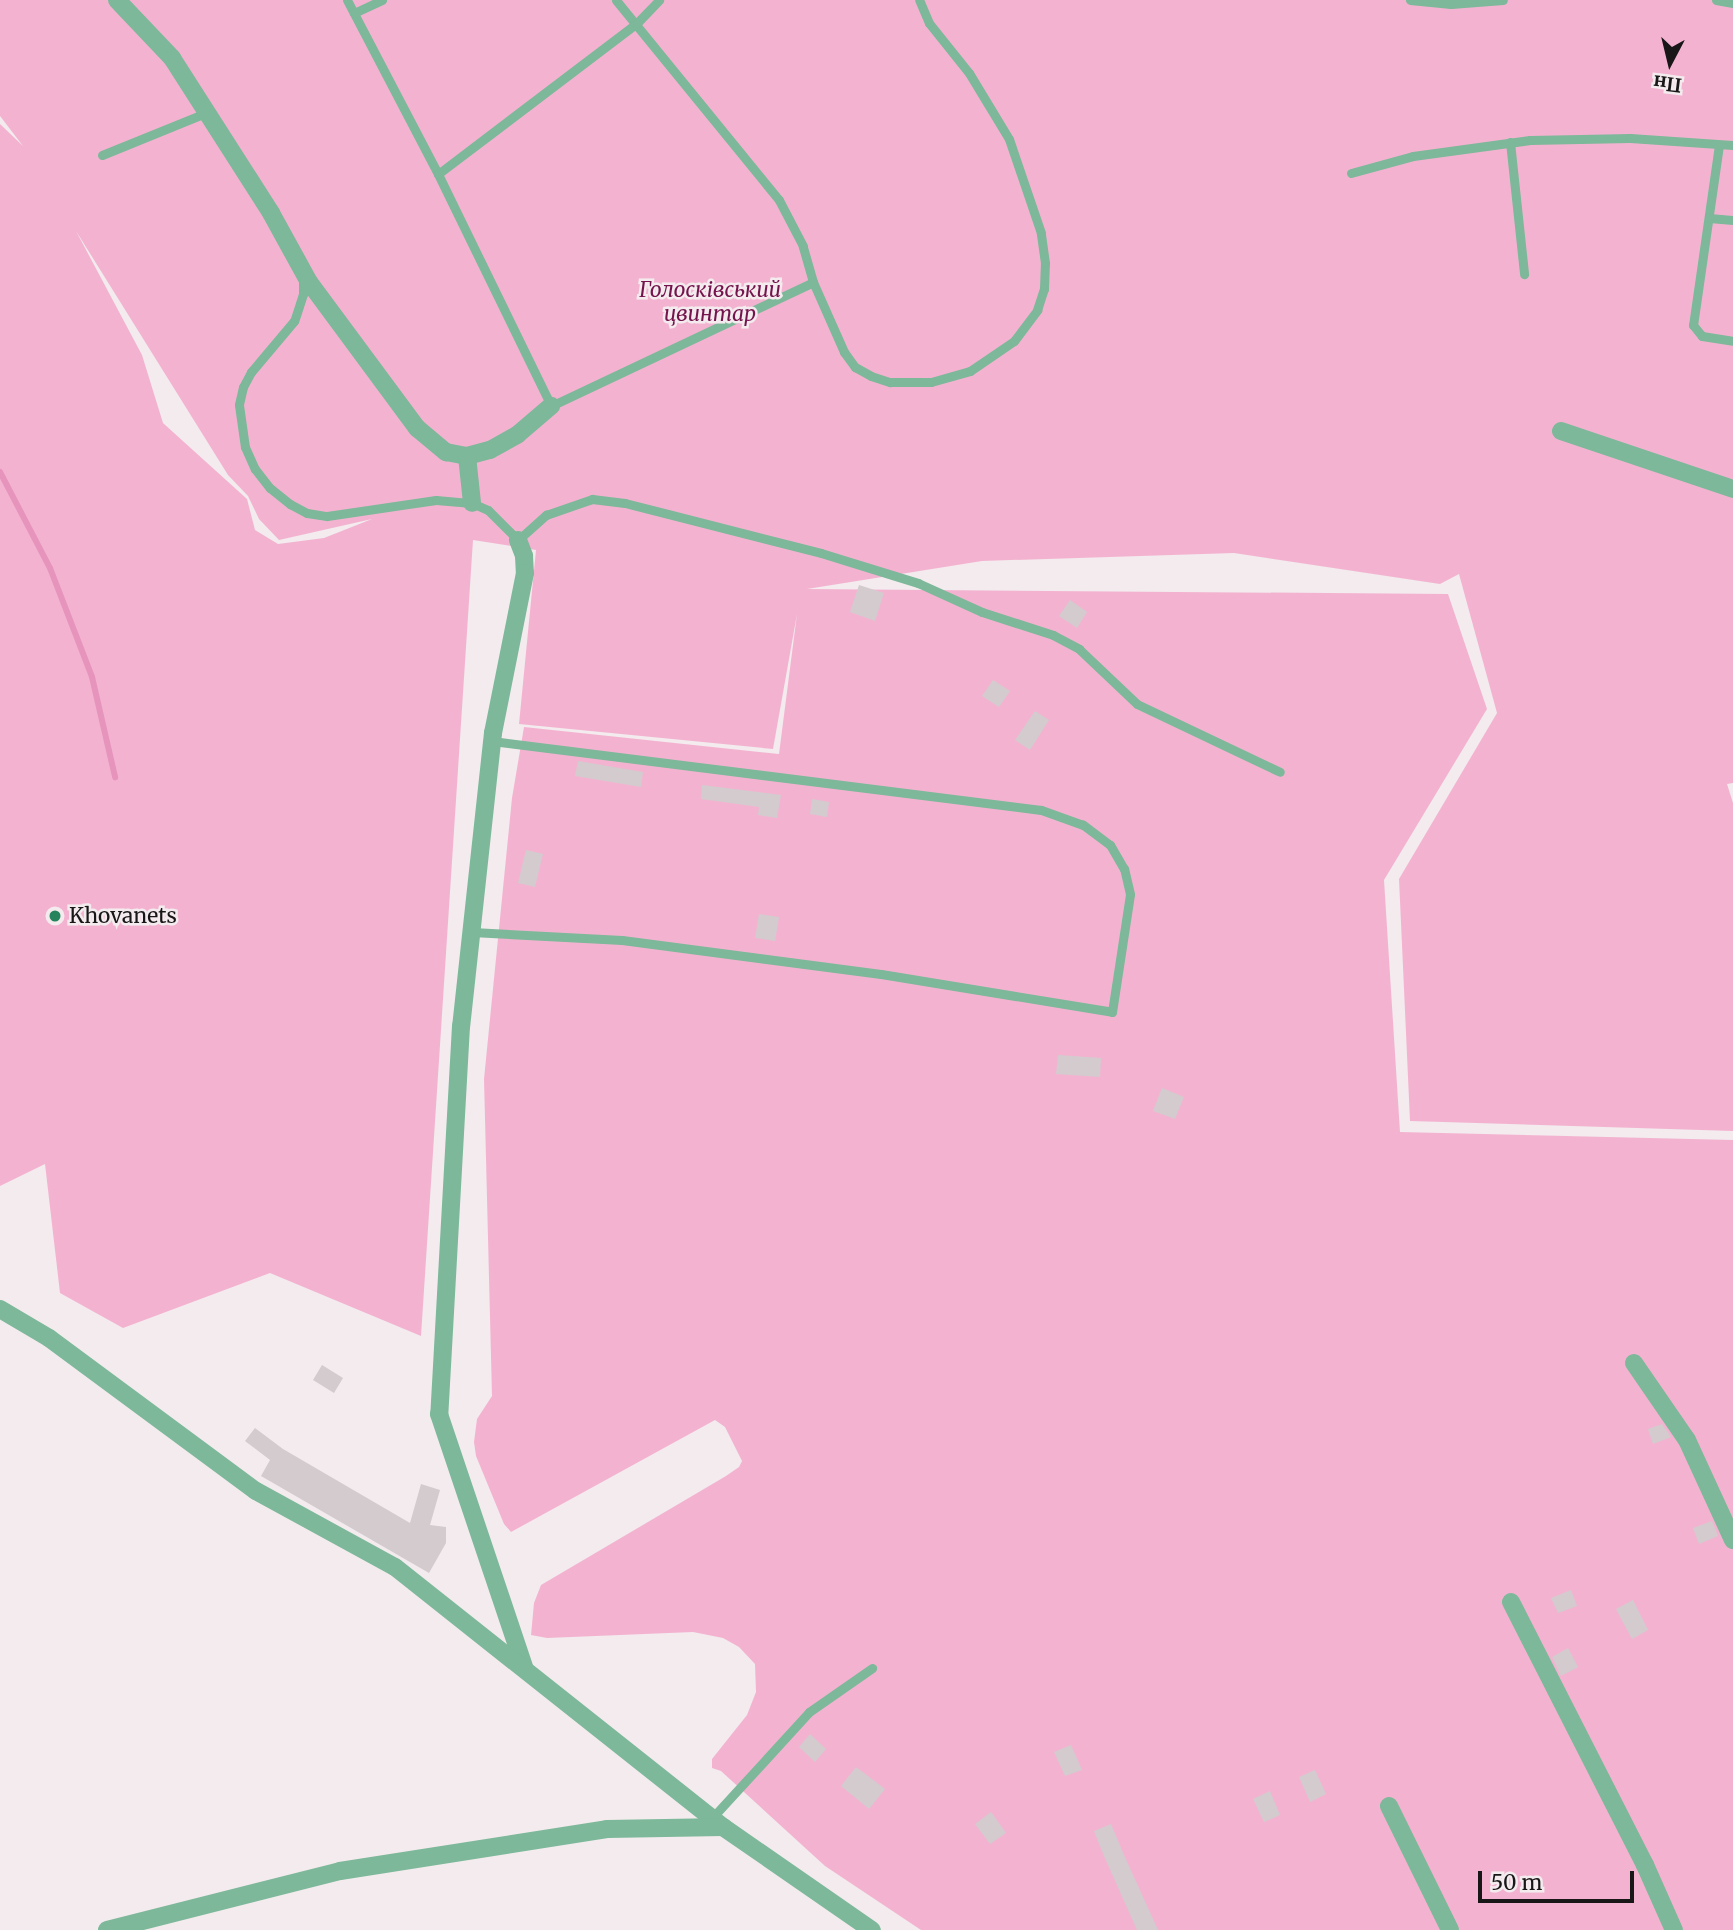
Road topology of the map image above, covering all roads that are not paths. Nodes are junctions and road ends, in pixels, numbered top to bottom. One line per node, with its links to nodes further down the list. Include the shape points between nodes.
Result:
1 (117, 0): 13 (street, via 172,58)
2 (347, 0): 11 (lane)
3 (382, 0): 11 (lane)
4 (616, 0): 12 (lane)
5 (659, 0): 12 (lane)
6 (919, 0): 24 (lane, via 929,23 969,73 1009,139 1041,233 1044,289 1037,310 1014,341 970,371 931,382 890,382 855,367)
7 (1410, 0): 8 (lane, via 1451,4)
8 (1503, 0)
9 (1716, 0): 10 (lane)
10 (1733, 3)
11 (354, 13): 19 (lane)
12 (637, 23): 19 (lane); 24 (lane, via 779,200 803,246)
13 (208, 112): 17 (lane); 22 (street)
14 (1510, 142): 15 (lane, via 1595,138); 18 (lane, via 1413,156); 23 (lane)
15 (1719, 145): 16 (lane); 20 (lane)
16 (1733, 145)
17 (102, 155)
18 (1351, 173)
19 (438, 174): 26 (lane)
20 (1709, 218): 21 (lane); 25 (lane, via 1693,325 1702,336)
21 (1733, 220)
22 (301, 268): 28 (street, via 417,428 446,452); 30 (lane, via 303,294 294,321 243,387 239,426 255,469 290,504 327,516 436,500)
23 (1524, 274)
24 (813, 282): 26 (lane)
25 (1733, 341)
26 (551, 406): 28 (street, via 517,435)
27 (1561, 431): 29 (street)
28 (467, 456): 30 (street)
29 (1733, 489)
30 (472, 503): 31 (lane, via 488,510)
31 (518, 540): 32 (street, via 525,573); 33 (lane, via 546,515 592,499 821,553 918,583 982,612 1053,635 1079,649 1137,704)
32 (492, 741): 34 (street); 34 (lane, via 1041,810 1083,825 1110,845 1124,869 1130,894 1112,1012 881,974 622,940)
33 (1280, 772)
34 (472, 932): 39 (street, via 461,1026 439,1414)
35 (0, 1309): 39 (street, via 49,1338 256,1491 395,1567)
36 (1634, 1363): 37 (street, via 1687,1440)
37 (1733, 1540)
38 (1511, 1602): 46 (street)
39 (524, 1667): 42 (street)
40 (872, 1668): 42 (lane, via 809,1712)
41 (1389, 1805): 45 (street)
42 (717, 1823): 43 (street, via 607,1829 340,1871); 44 (street)
43 (107, 1930)
44 (872, 1930)
45 (1450, 1930)
46 (1674, 1930)

